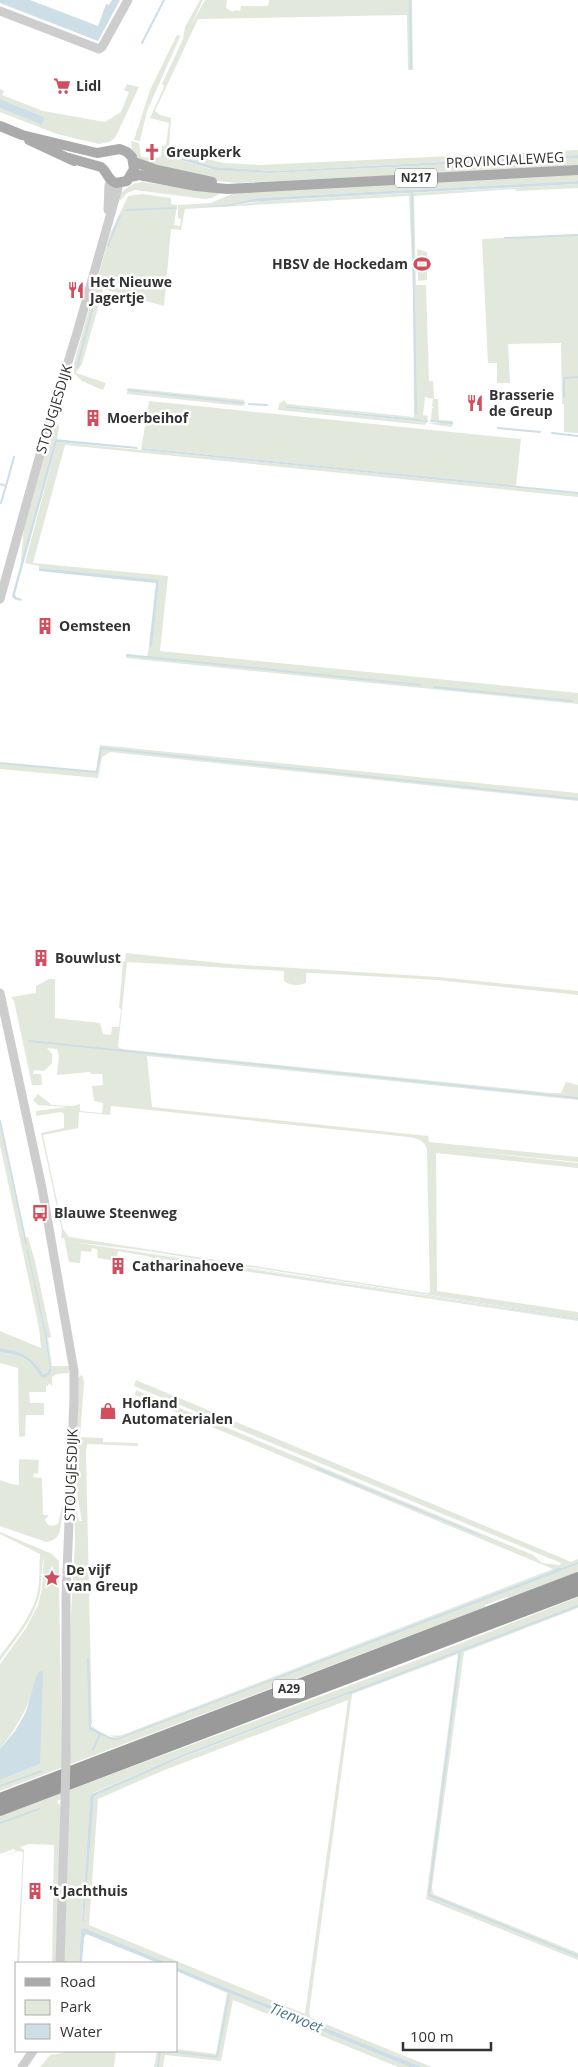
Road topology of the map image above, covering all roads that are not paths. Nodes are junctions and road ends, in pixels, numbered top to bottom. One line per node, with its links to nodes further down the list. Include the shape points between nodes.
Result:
1 (128, 0): 2 (street, via 100,49)
2 (0, 11)
3 (0, 126): 4 (main road)
4 (22, 135): 5 (main road, via 97,153); 6 (main road, via 38,145)
5 (114, 151): 6 (main road); 8 (main road, N217, via 128,153)
6 (100, 170): 8 (main road)
7 (578, 170): 9 (main road, PROVINCIALEWEG / N217)
8 (125, 178): 9 (main road, PROVINCIALEWEG / N217, via 214,188); 9 (main road, PROVINCIALEWEG / N217, via 157,170 214,183); 10 (street, STOUGJESDIJK, via 108,220)
9 (254, 187)
10 (0, 599)
11 (0, 993): 16 (street, STOUGJESDIJK, bridge, via 42,1188 74,1371)
12 (578, 1578): 14 (highway, A29)
13 (578, 1590): 15 (highway, A29)
14 (0, 1799)
15 (0, 1810)
16 (60, 1962)
17 (32, 2052): 18 (street)
18 (22, 2067)

